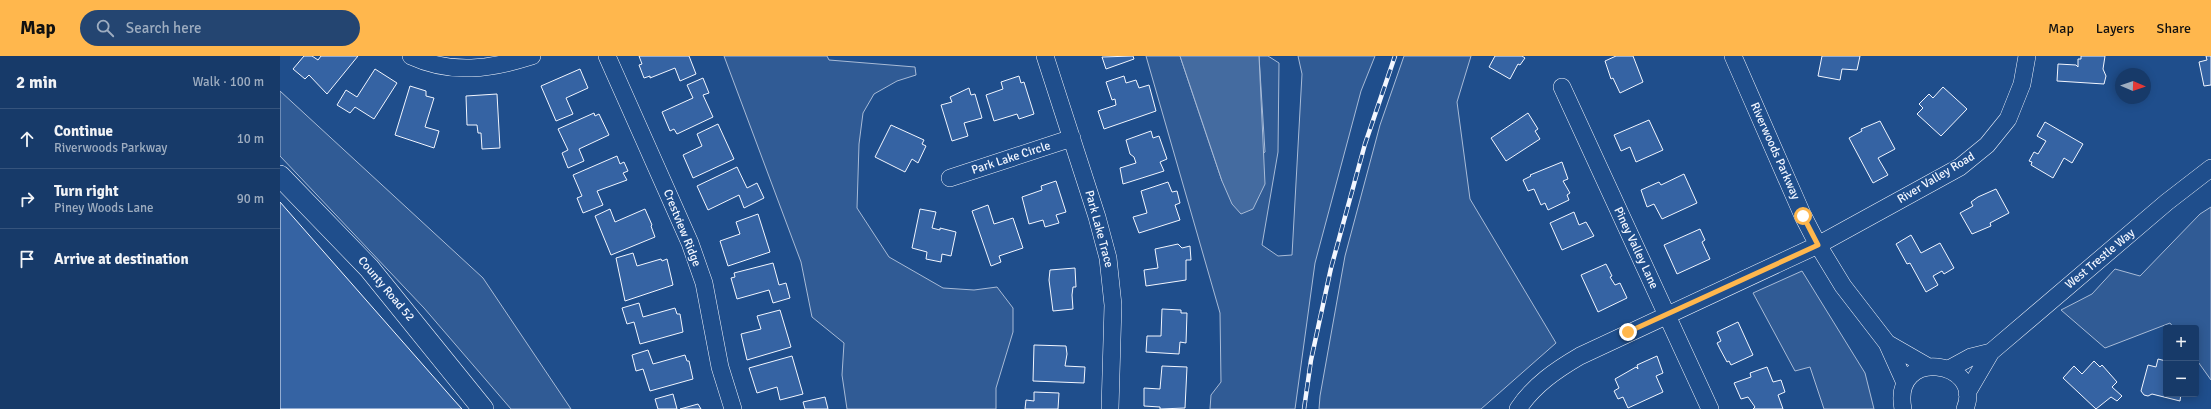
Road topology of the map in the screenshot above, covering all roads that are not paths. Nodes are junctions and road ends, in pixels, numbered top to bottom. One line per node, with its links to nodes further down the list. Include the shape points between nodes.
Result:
1 (412, 56): 2 (street, via 442,66 473,69 505,64)
2 (532, 56)
3 (607, 56): 21 (street, Crestview Ridge, via 695,256 708,304 720,367)
4 (1045, 56): 8 (street, Park Lake Trace)
5 (1734, 56): 12 (street, Riverwoods Parkway)
6 (2027, 56): 12 (street, River Valley Road, via 2022,84 2008,119 1999,133 1977,155 1960,167)
7 (1562, 87): 13 (street, Piney Valley Lane)
8 (1072, 138): 11 (street, Park Lake Circle); 22 (street, Park Lake Trace, via 1103,237 1111,279 1113,324)
9 (2211, 168): 15 (street, West Trestle Way, via 2167,202)
10 (280, 176): 20 (main road, County Road 52, via 369,268)
11 (950, 178)
12 (1818, 245): 13 (street, River Valley Road); 14 (street, Riverwoods Parkway, via 1844,286)
13 (1667, 316): 23 (street, River Valley Road, via 1628,332 1563,366 1534,389); 24 (street, Piney Valley Lane)
14 (1887, 343): 16 (street, Riverwoods Parkway); 18 (street, Riverwoods Parkway)
15 (1991, 352): 17 (street, West Trestle Way); 19 (street, West Trestle Way)
16 (1927, 366): 17 (street); 18 (street, via 1914,372)
17 (1949, 369): 19 (street, via 1958,374 1964,383)
18 (1905, 383): 25 (street)
19 (1966, 401)
20 (483, 409)
21 (733, 409)
22 (1110, 409)
23 (1518, 409)
24 (1710, 409)
25 (1903, 409)

